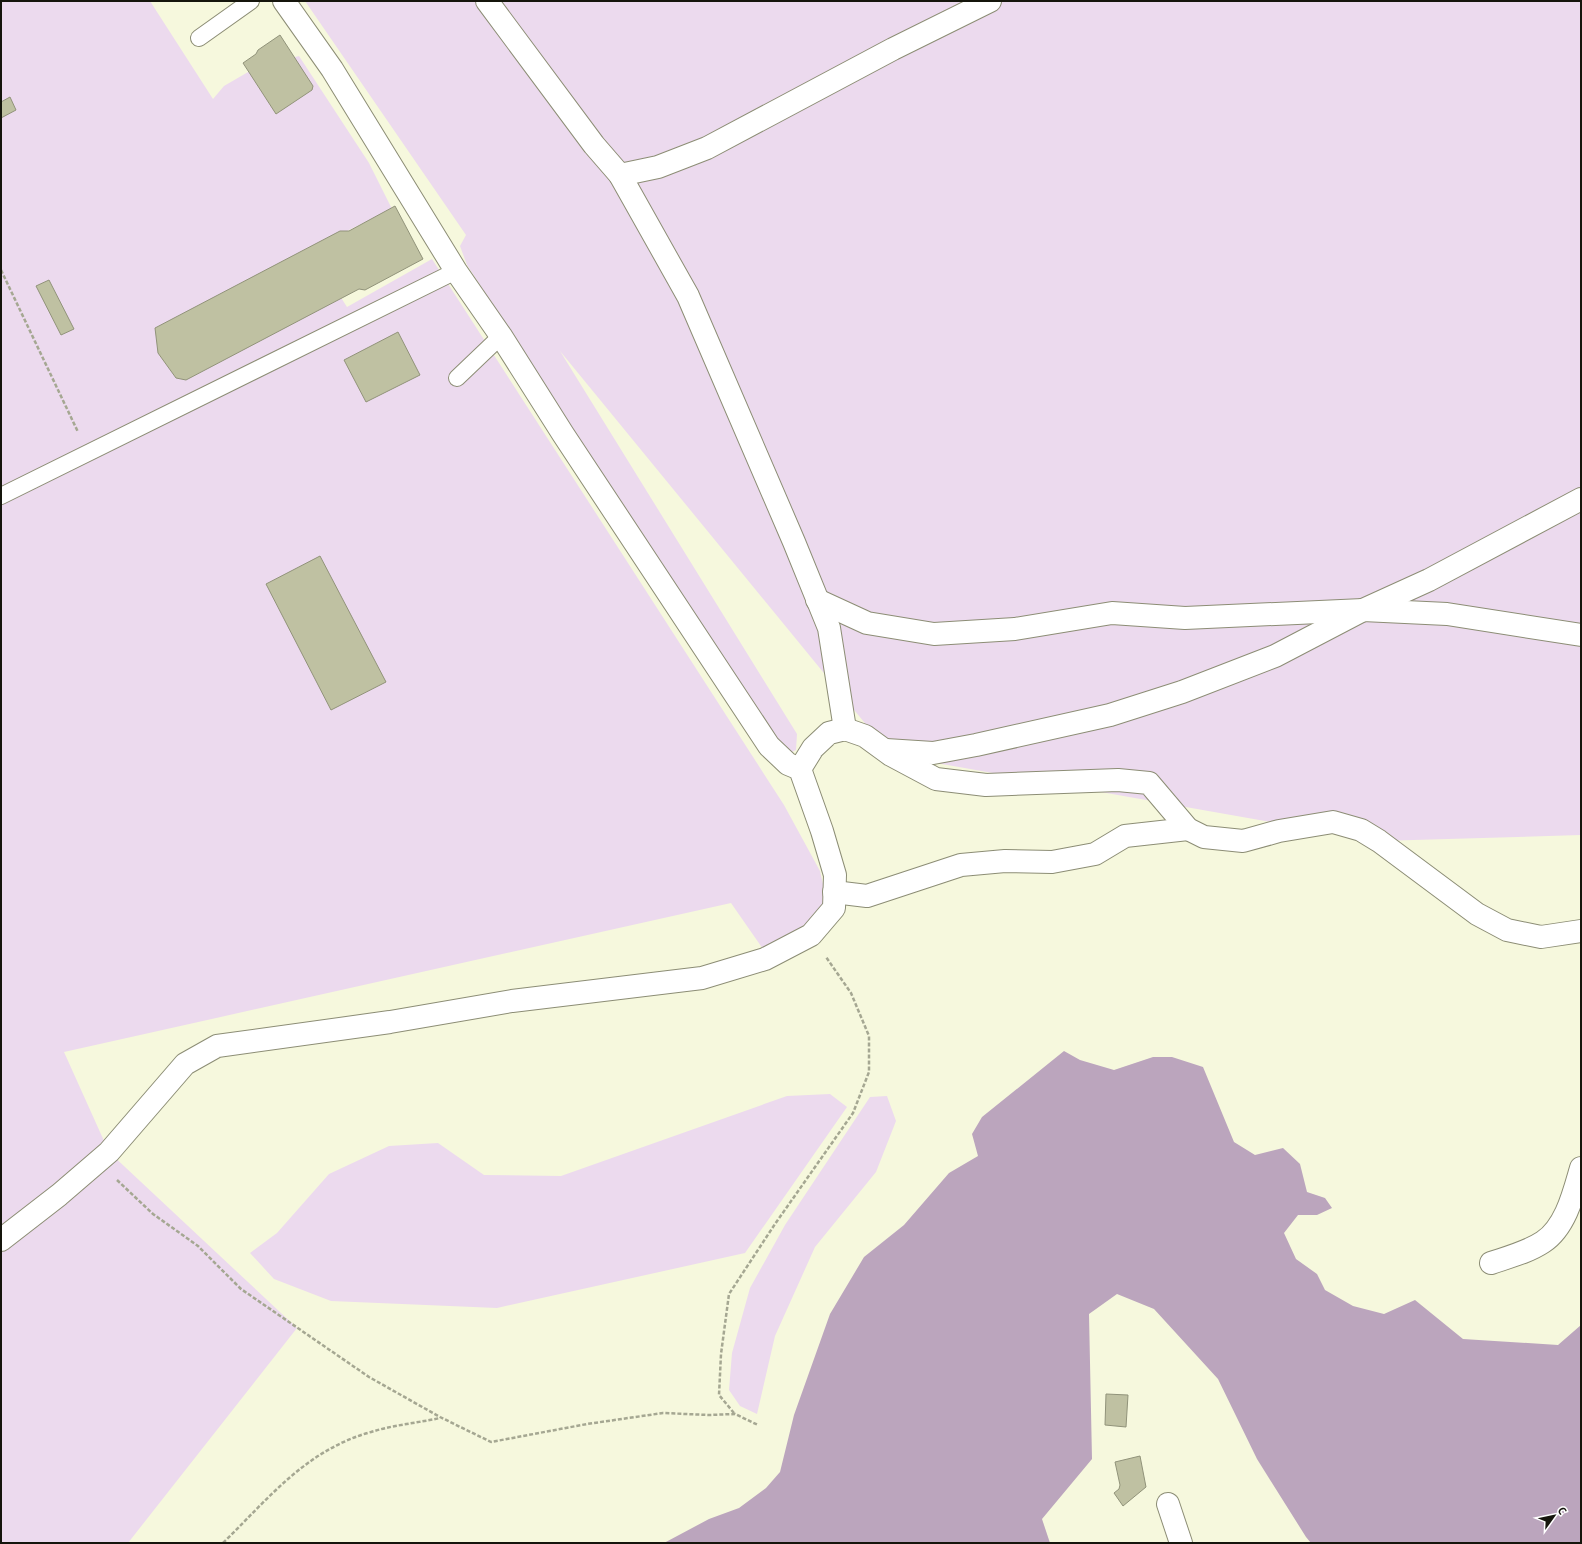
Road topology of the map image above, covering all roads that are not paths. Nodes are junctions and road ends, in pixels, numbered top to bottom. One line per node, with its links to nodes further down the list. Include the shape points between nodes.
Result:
1 (250, 1): 5 (lane)
2 (284, 1): 7 (street, via 332,69)
3 (487, 1): 6 (street, via 594,145)
4 (990, 1): 6 (street, via 893,49 707,148 658,167)
5 (199, 38)
6 (620, 175): 12 (street, via 688,296)
7 (456, 271): 8 (street); 10 (lane)
8 (501, 336): 9 (lane); 17 (street, via 562,434 769,746 788,764)
9 (457, 378)
10 (1, 496)
11 (1581, 499): 13 (street, via 1429,580)
12 (817, 600): 13 (street, via 867,623 934,634 1015,629 1112,613 1185,618); 15 (street, via 829,628)
13 (1363, 610): 14 (street, via 1448,614); 16 (street, via 1274,656 1182,692 1110,715 933,753)
14 (1581, 635)
15 (845, 729): 16 (street, via 865,736); 17 (street, via 829,733 813,748)
16 (883, 750): 18 (street, via 936,779 986,785 1118,780 1149,783)
17 (800, 769): 19 (street, via 835,875)
18 (1188, 829): 19 (street, via 1125,836 1095,854 1052,862 1005,861 961,865 867,896); 20 (street, via 1204,837 1243,841 1279,831 1333,822 1367,833 1477,914 1507,930 1541,936)
19 (834, 892): 22 (street, via 834,908 811,935 765,959 702,978 512,1001 390,1022 217,1046 184,1064 109,1152)
20 (1581, 931)
21 (1581, 1168): 23 (street, via 1562,1222 1544,1241 1517,1255)
22 (1, 1240)
23 (1492, 1263)
24 (1168, 1504): 25 (street)
25 (1181, 1543)

